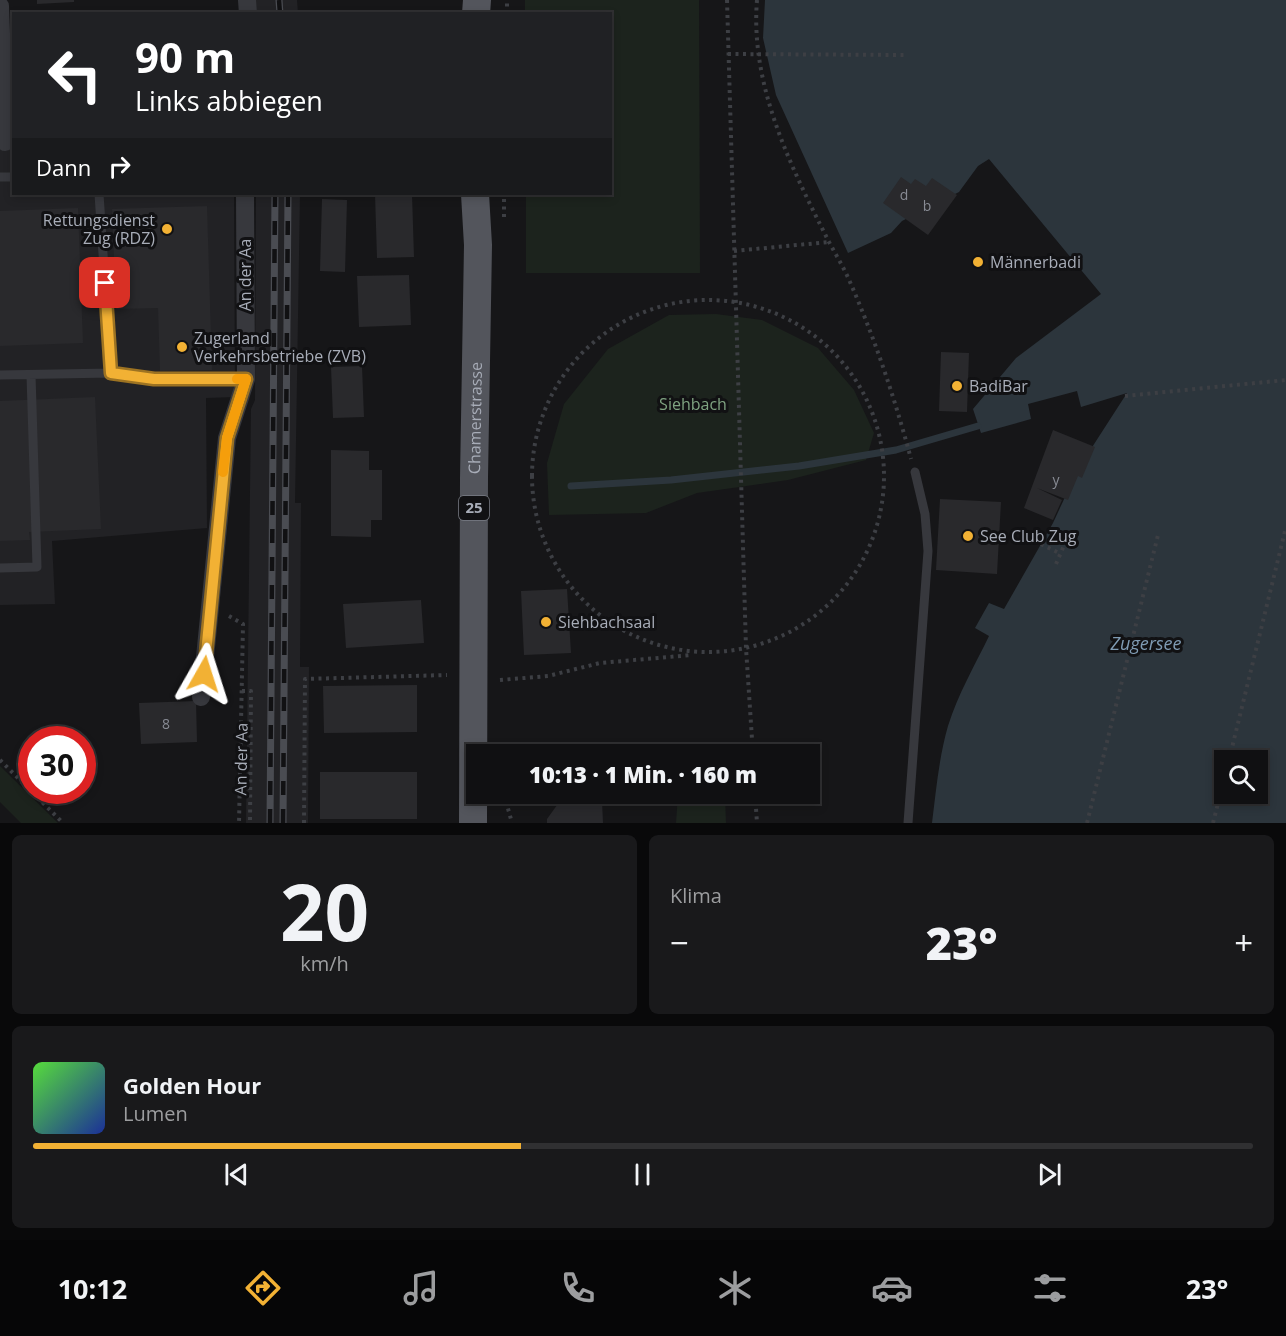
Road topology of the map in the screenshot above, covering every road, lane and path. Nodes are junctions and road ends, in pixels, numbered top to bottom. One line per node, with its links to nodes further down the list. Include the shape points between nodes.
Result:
1 (727, 0): 4 (path)
2 (757, 0): 5 (path)
3 (0, 6): 7 (street)
4 (728, 54): 5 (path); 12 (path)
5 (758, 54): 6 (path); 11 (path, via 767,102)
6 (906, 55)
7 (5, 142)
8 (99, 195): 14 (lane)
9 (245, 195): 17 (street, An der Aa)
10 (476, 195): 45 (main road, Chamerstrasse / 25)
11 (829, 242): 12 (path); 20 (path, via 850,281 878,351)
12 (734, 251): 13 (path)
13 (736, 302): 29 (path); 29 (path, via 783,315 833,350 864,392 879,429 886,475 878,535 852,580 809,622 778,639); 30 (path, via 676,300 621,320 575,357 545,406 531,467 539,528 570,587 612,625 642,642)
14 (111, 373): 16 (lane); 17 (lane, via 154,379)
15 (0, 375): 16 (lane)
16 (31, 375): 27 (lane, via 37,567)
17 (246, 379): 28 (street, An der Aa, via 227,438)
18 (1286, 380): 19 (path)
19 (1125, 396)
20 (915, 472): 48 (lane, via 925,514 928,551)
21 (1286, 527): 36 (path)
22 (1158, 535): 49 (path)
23 (1065, 543): 25 (path)
24 (1041, 544): 25 (path)
25 (1061, 554): 26 (path)
26 (1056, 564)
27 (0, 568)
28 (210, 605): 33 (path, An der Aa, via 243,624); 34 (street, An der Aa)
29 (746, 648): 30 (path); 35 (path)
30 (695, 655): 32 (path, via 600,663 548,676)
31 (447, 675): 44 (path, via 305,679)
32 (500, 680)
33 (242, 691): 42 (path, An der Aa); 43 (path, via 251,691)
34 (201, 697)
35 (752, 744)
36 (1231, 750)
37 (0, 760): 41 (path)
38 (507, 804): 46 (path)
39 (756, 804): 47 (path)
40 (1218, 804): 50 (path)
41 (63, 823)
42 (239, 823)
43 (250, 823)
44 (304, 823)
45 (473, 823)
46 (512, 823)
47 (757, 823)
48 (908, 823)
49 (1087, 823)
50 (1214, 823)

